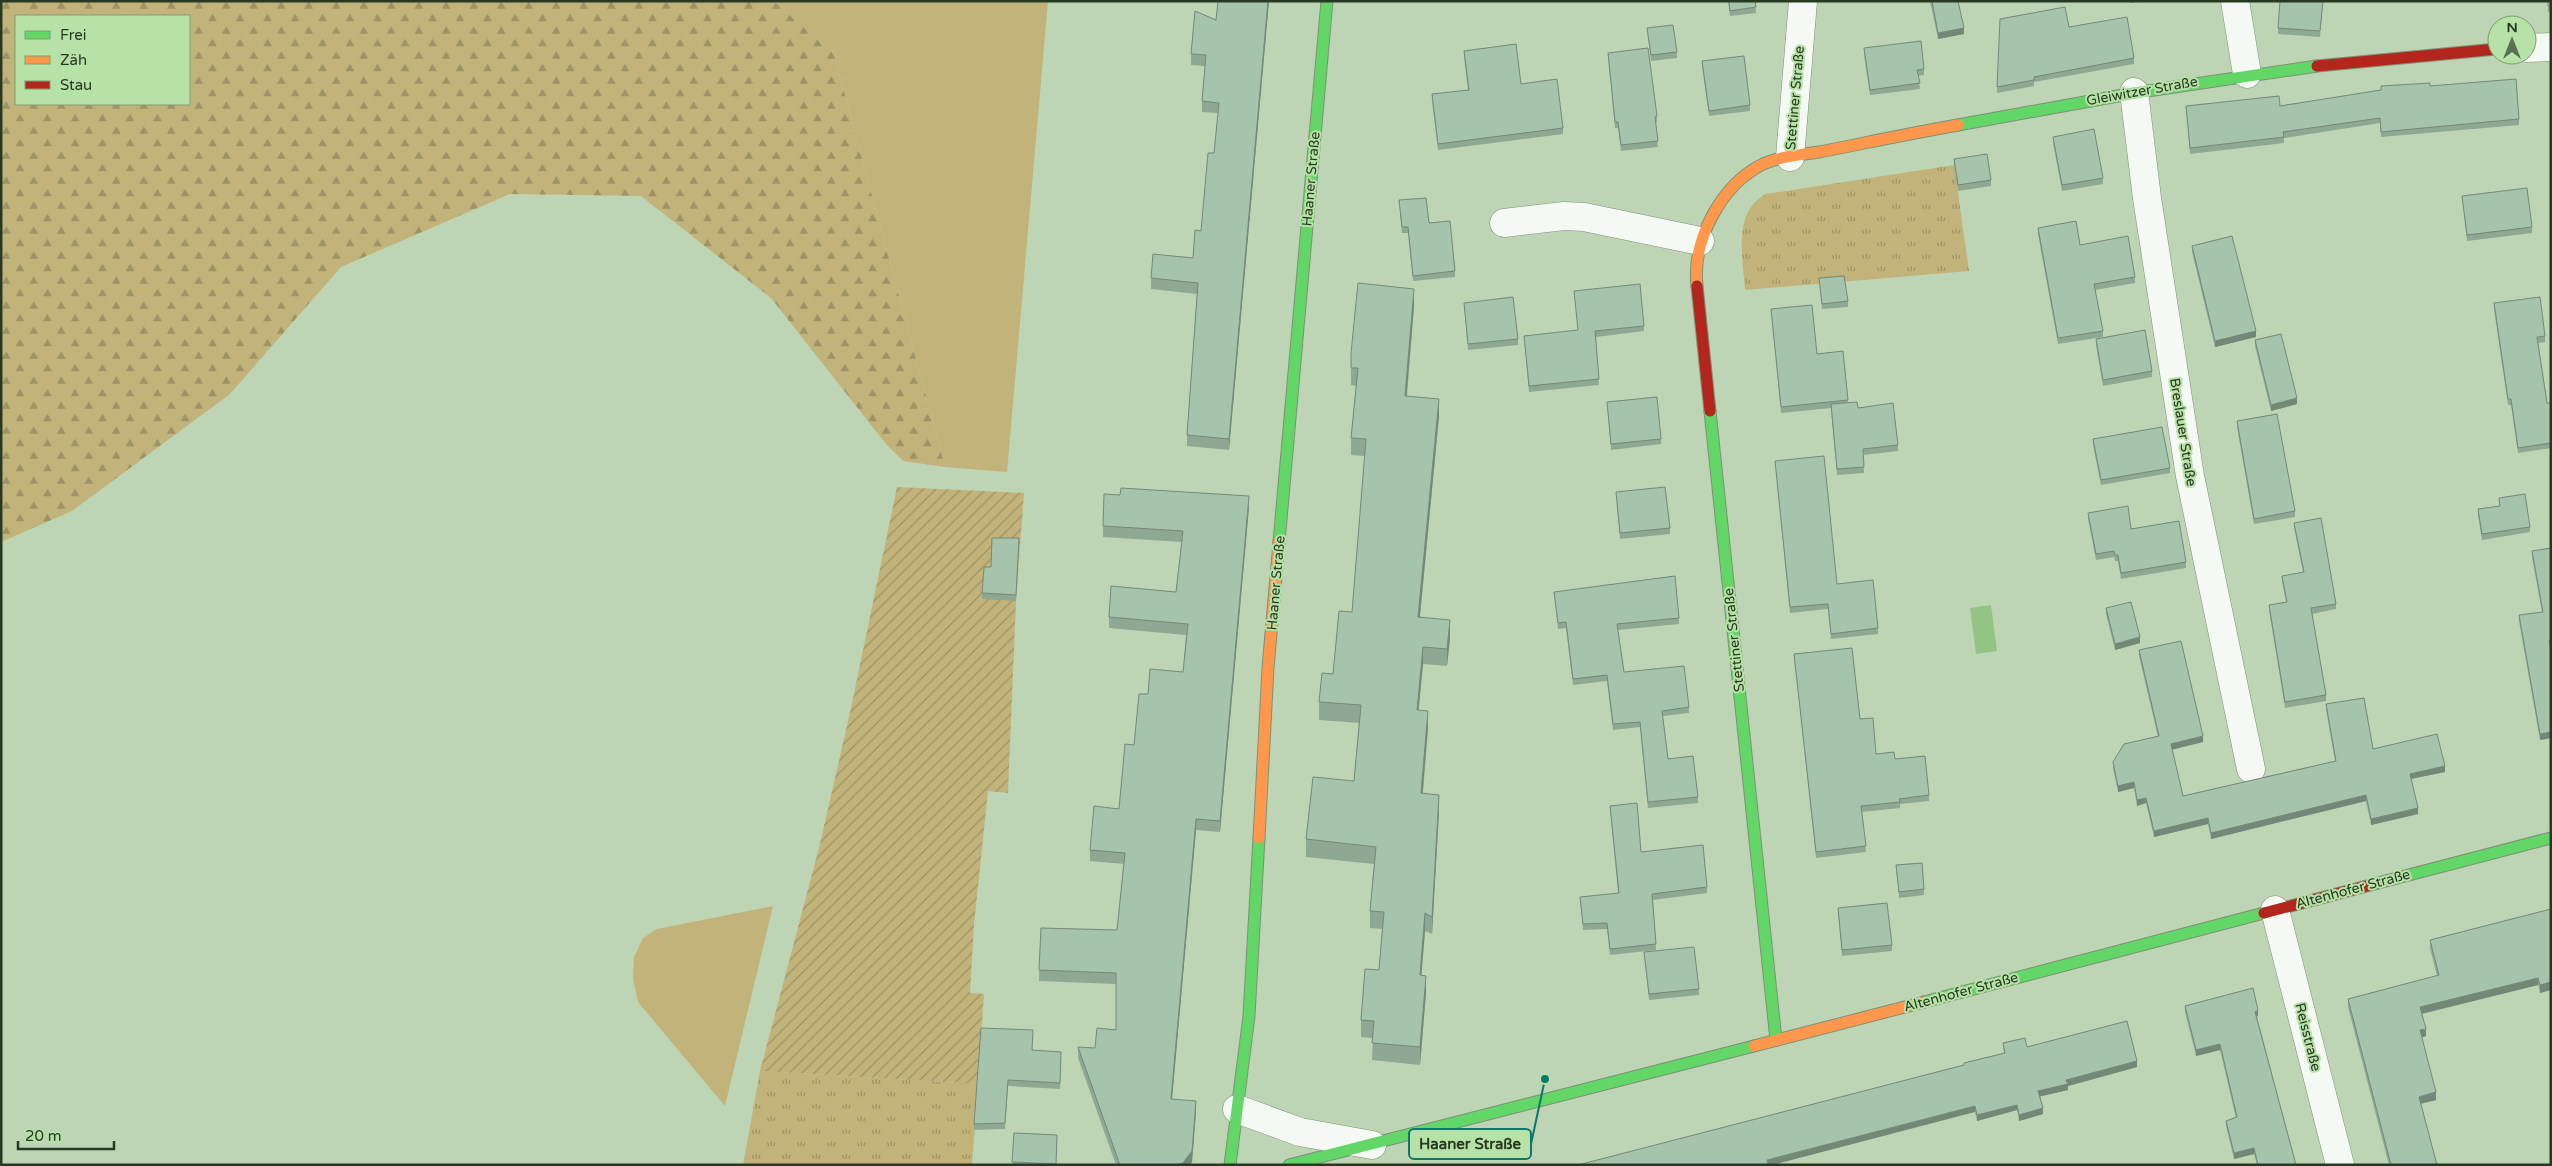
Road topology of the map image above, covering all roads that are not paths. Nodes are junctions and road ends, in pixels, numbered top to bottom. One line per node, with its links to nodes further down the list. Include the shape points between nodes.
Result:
1 (1327, 1): 14 (street, Haaner Straße, via 1268,668 1249,1016)
2 (1803, 1): 7 (street, Stettiner Straße)
3 (2235, 1): 5 (street)
4 (2487, 50): 5 (street, Gleiwitzer Straße)
5 (2247, 74): 6 (street, Gleiwitzer Straße)
6 (2134, 92): 7 (street, Gleiwitzer Straße); 10 (street, Breslauer Straße, via 2190,476)
7 (1790, 157): 9 (street, Stettiner Straße, via 1759,167 1735,185)
8 (1504, 223): 9 (street, via 1584,217)
9 (1700, 241): 13 (street, Stettiner Straße, via 1696,278)
10 (2251, 768)
11 (2551, 838): 12 (street, Altenhofer Straße)
12 (2275, 910): 13 (street, Altenhofer Straße); 18 (street, Reisstraße)
13 (1776, 1040): 15 (street, Altenhofer Straße)
14 (1237, 1109): 15 (street, Altenhofer Straße, via 1300,1132); 16 (street, Haaner Straße)
15 (1372, 1145): 17 (street, Altenhofer Straße)
16 (1230, 1165)
17 (1289, 1165)
18 (2340, 1165)

